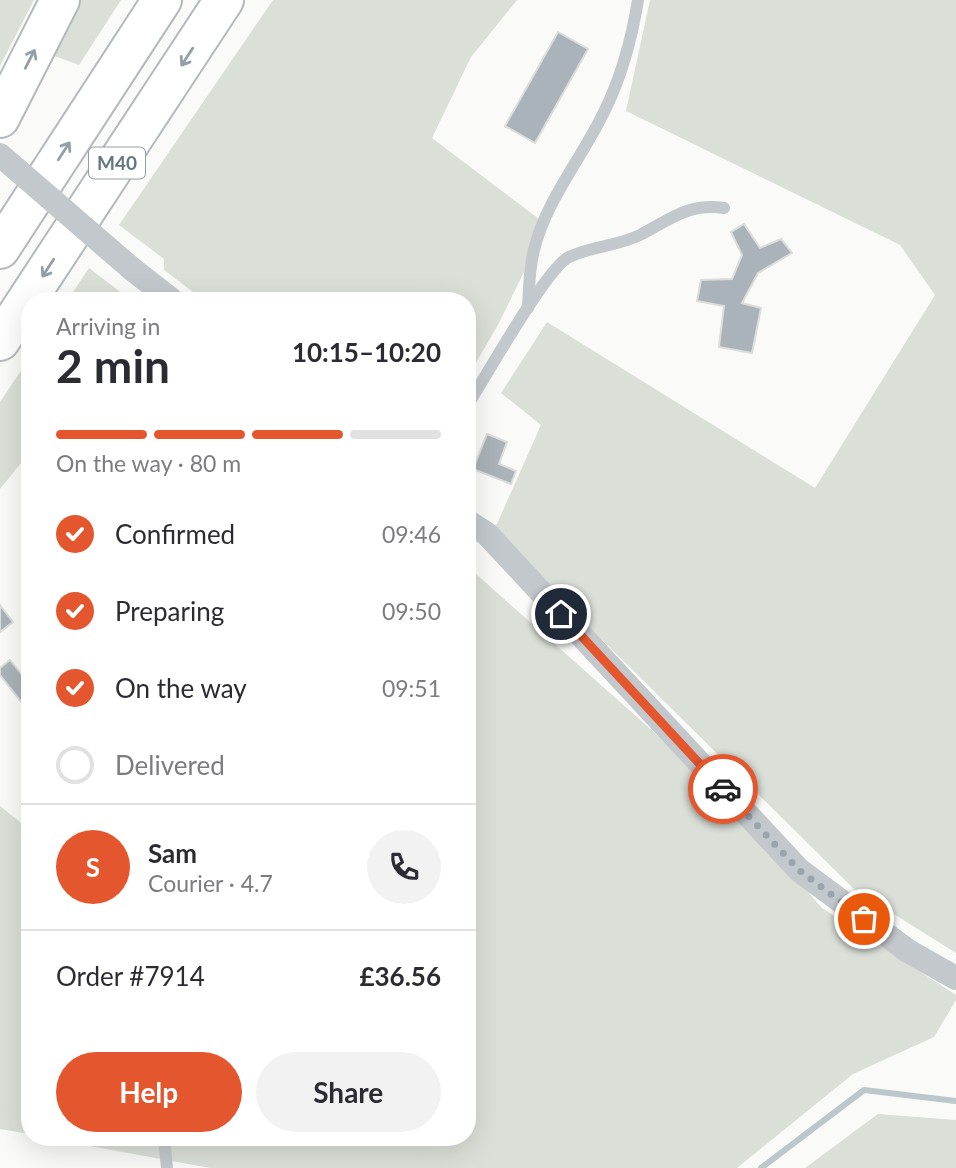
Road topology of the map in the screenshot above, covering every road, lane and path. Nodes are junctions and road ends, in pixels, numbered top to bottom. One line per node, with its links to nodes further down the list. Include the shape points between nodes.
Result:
1 (60, 0): 5 (highway, one-way to 1)
2 (162, 0): 8 (highway, M40, one-way to 2)
3 (224, 0): 9 (highway, M40, one-way to 9)
4 (638, 0): 11 (lane, via 605,111 534,248)
5 (0, 118)
6 (0, 155): 10 (street, bridge)
7 (724, 208): 11 (lane, via 707,205 681,211 624,242 566,258)
8 (0, 250)
9 (32, 292)
10 (161, 292)
11 (527, 308): 14 (lane)
12 (21, 309): 13 (highway, M40, one-way to 13)
13 (0, 341)
14 (476, 391)
15 (476, 527): 16 (street, via 799,870 908,951)
16 (956, 978)
17 (165, 1146): 18 (lane)
18 (167, 1168)

